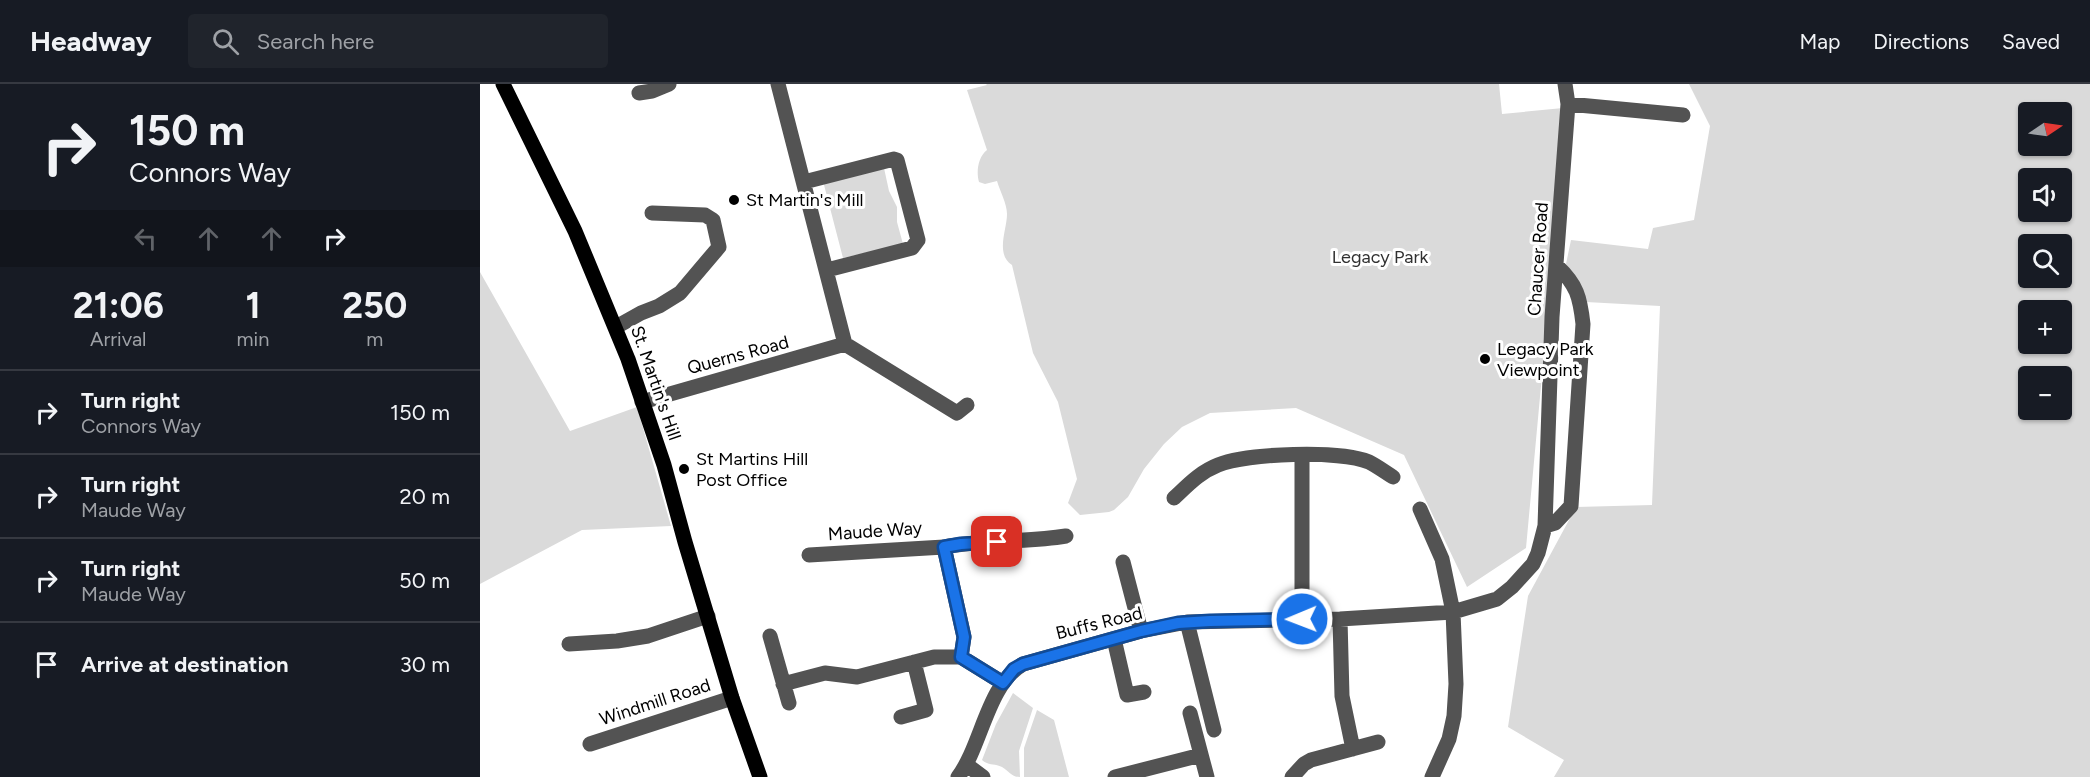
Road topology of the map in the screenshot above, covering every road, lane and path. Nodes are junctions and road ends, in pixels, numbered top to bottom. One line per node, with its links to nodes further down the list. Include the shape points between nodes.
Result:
1 (503, 84): 12 (main road, St. Martin's Hill, via 576,231)
2 (669, 84): 5 (street)
3 (778, 84): 8 (street)
4 (1565, 84): 6 (street, Chaucer Road)
5 (650, 92)
6 (1568, 104): 7 (street); 10 (street, Chaucer Road)
7 (1683, 115)
8 (804, 182): 11 (street); 11 (street, via 897,160 918,240 912,248)
9 (652, 213): 12 (street, via 705,215 713,220 719,247 680,293)
10 (1557, 266): 20 (street, Chaucer Road); 20 (street, via 1576,289 1583,324 1571,506 1555,523)
11 (827, 270): 13 (street)
12 (616, 327): 14 (main road, St. Martin's Hill)
13 (845, 344): 14 (street, Querns Road); 15 (street, via 957,413)
14 (642, 402): 27 (main road, St. Martin's Hill)
15 (967, 405)
16 (1302, 456): 17 (street, via 1354,458 1369,462); 18 (street, via 1266,455 1220,464 1194,479); 28 (street)
17 (1392, 477)
18 (1174, 498)
19 (1420, 509): 26 (street, via 1442,559)
20 (1545, 526): 25 (street, Chaucer Road, via 1533,564)
21 (1066, 536): 22 (street, Maude Way)
22 (944, 547): 23 (street, Maude Way); 35 (street, Maude Way, via 964,637)
23 (809, 555)
24 (1123, 562): 31 (street)
25 (1497, 599): 26 (street, Buffs Road)
26 (1454, 612): 29 (street, Buffs Road); 55 (street, via 1454,716 1449,739)
27 (708, 616): 34 (street, via 648,636); 40 (main road, St. Martin's Hill)
28 (1302, 619): 29 (street, Buffs Road); 30 (street, Buffs Road)
29 (1340, 619): 47 (street, via 1342,696)
30 (1187, 622): 31 (street, Buffs Road); 44 (street)
31 (1141, 631): 33 (street, Buffs Road)
32 (770, 636): 38 (street)
33 (1114, 639): 37 (street, Buffs Road, via 1023,664); 39 (street, via 1127,695)
34 (569, 644)
35 (961, 657): 36 (street); 37 (street)
36 (914, 662): 38 (street, via 857,677 825,673); 43 (street, via 926,710)
37 (1003, 683): 49 (street, Buffs Road)
38 (783, 684): 41 (street)
39 (1144, 692)
40 (732, 698): 46 (street, Windmill Road); 50 (main road, St. Martin's Hill)
41 (789, 703)
42 (1190, 713): 48 (street)
43 (901, 717)
44 (1214, 730)
45 (1378, 742): 47 (street)
46 (590, 744)
47 (1353, 749): 54 (street, via 1311,760)
48 (1201, 755): 52 (street); 53 (street)
49 (962, 771): 51 (street)
50 (760, 777)
51 (982, 777)
52 (1115, 777)
53 (1207, 777)
54 (1292, 777)
55 (1432, 777)

